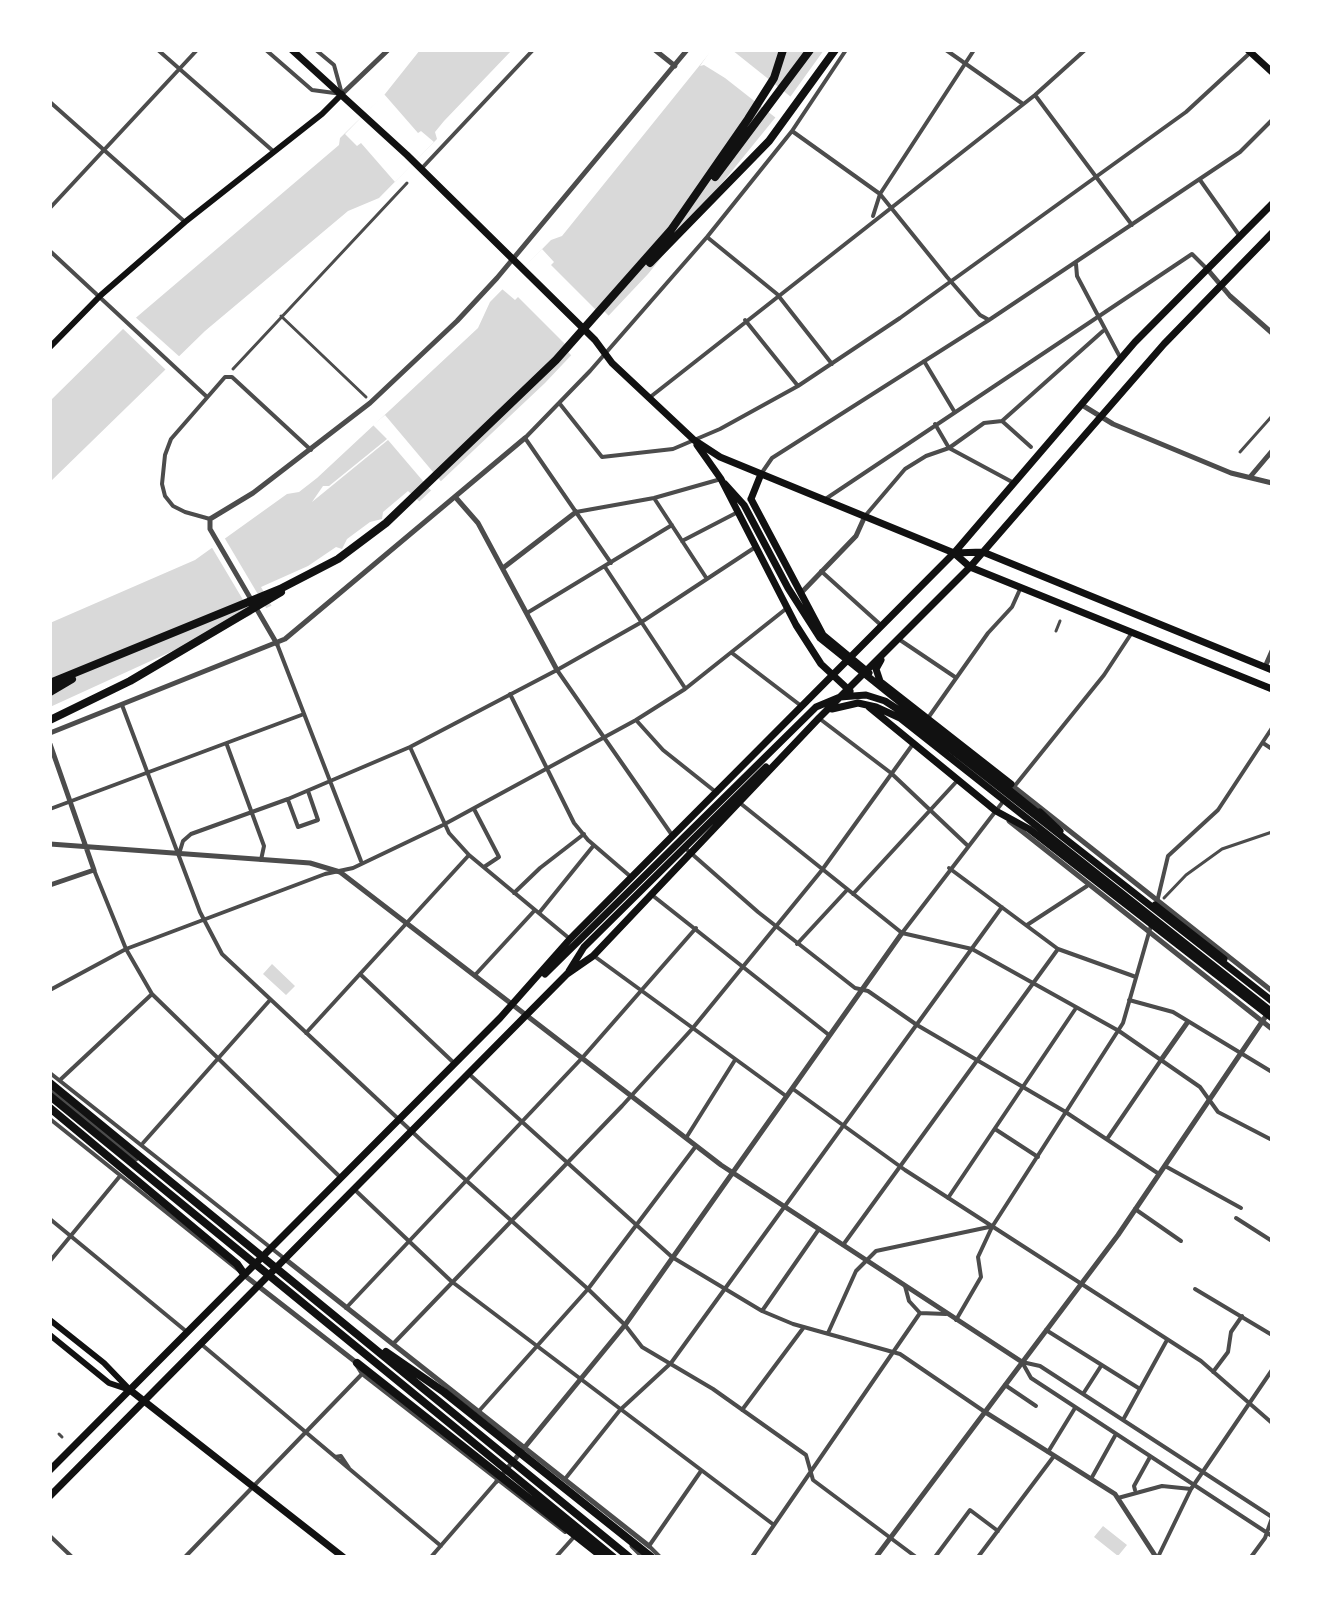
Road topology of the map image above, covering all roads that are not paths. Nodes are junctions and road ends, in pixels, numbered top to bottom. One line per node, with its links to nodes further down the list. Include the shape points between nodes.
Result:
1 (158, 50): 20 (street)
2 (197, 50): 20 (street)
3 (266, 50): 22 (street, via 312,90)
4 (292, 50): 22 (main road)
5 (316, 50): 22 (street, via 334,65)
6 (388, 50): 22 (street)
7 (533, 50): 30 (street)
8 (655, 50): 19 (street)
9 (687, 50): 19 (street)
10 (783, 50): 41 (highway, via 755,109)
11 (810, 50): 41 (highway)
12 (835, 50): 55 (highway, via 749,163)
13 (846, 50): 27 (street)
14 (946, 50): 18 (street)
15 (974, 50): 18 (street)
16 (1085, 50): 23 (street)
17 (1250, 51): 21 (main road); 31 (street, via 1186,112)
18 (965, 63): 25 (street); 34 (street)
19 (675, 66): 46 (street)
20 (180, 69): 28 (street); 29 (street)
21 (1272, 72)
22 (342, 94): 29 (main road); 30 (main road)
23 (1035, 95): 25 (street); 31 (street)
24 (50, 102): 28 (street)
25 (1023, 104): 36 (street)
26 (1272, 120): 32 (street, via 1240,152)
27 (792, 131): 34 (street); 43 (street)
28 (104, 150): 37 (street); 39 (street)
29 (273, 151): 39 (main road)
30 (421, 169): 46 (main road)
31 (1096, 177): 40 (street); 49 (street)
32 (1199, 179): 40 (street); 44 (street)
33 (407, 183): 53 (street)
34 (880, 194): 36 (street); 38 (street)
35 (1272, 204): 44 (main road)
36 (891, 205): 38 (street); 49 (street)
37 (50, 208)
38 (872, 219): 51 (street)
39 (185, 222): 52 (main road)
40 (1132, 225): 47 (street)
41 (671, 230): 55 (highway)
42 (1272, 233): 50 (main road)
43 (707, 237): 51 (street); 61 (street)
44 (1240, 237): 48 (main road)
45 (50, 251): 52 (street)
46 (512, 259): 61 (main road); 81 (street, via 457,321)
47 (1077, 262): 54 (street, via 1076,273); 57 (street)
48 (1208, 270): 50 (street); 54 (street, via 1192,254); 62 (main road)
49 (952, 281): 57 (street); 64 (street)
50 (1221, 286): 59 (street); 74 (main road)
51 (777, 294): 56 (street); 64 (street)
52 (101, 295): 60 (main road); 67 (street)
53 (281, 316): 65 (street); 68 (street)
54 (1099, 318): 58 (street); 72 (street)
55 (593, 320): 107 (highway, via 417,495 361,543)
56 (745, 320): 66 (street); 69 (street)
57 (989, 320): 63 (street)
58 (1103, 331): 62 (street); 75 (street)
59 (1272, 333)
60 (50, 347)
61 (605, 353): 69 (main road); 70 (street)
62 (1121, 359): 71 (main road)
63 (924, 361): 72 (street); 84 (street, via 772,458)
64 (832, 364): 66 (street)
65 (233, 369)
66 (798, 386): 78 (street)
67 (207, 397): 81 (street, via 221,380 232,377); 96 (street, via 167,445 162,484 165,496 185,512)
68 (366, 397)
69 (649, 398): 78 (main road)
70 (560, 404): 77 (street); 78 (street, via 602,457 673,449)
71 (1082, 405): 74 (street); 87 (main road)
72 (955, 411): 76 (street)
73 (1272, 416): 83 (street)
74 (1100, 417): 85 (street); 100 (main road)
75 (1002, 421): 79 (street); 80 (street, via 984,423)
76 (935, 424): 80 (street); 92 (street)
77 (525, 438): 90 (street); 93 (street)
78 (694, 440): 84 (main road); 86 (main road)
79 (1031, 447)
80 (949, 448): 87 (street); 95 (street, via 905,469)
81 (311, 450): 96 (street)
82 (1272, 451): 85 (street)
83 (1240, 452)
84 (761, 474): 91 (main road); 92 (main road)
85 (1250, 477): 88 (street)
86 (721, 479): 89 (street); 91 (main road); 94 (main road); 228 (main road, via 744,505 810,624 833,650 1033,808 1095,886)
87 (1014, 483): 101 (main road)
88 (1272, 483)
89 (654, 498): 93 (street); 97 (street)
90 (457, 499): 105 (street, via 478,523); 119 (street)
91 (751, 499): 110 (main road)
92 (824, 500): 95 (main road)
93 (576, 512): 102 (street); 105 (street)
94 (736, 513): 98 (street); 99 (main road)
95 (865, 516): 101 (main road); 106 (street, via 856,536)
96 (210, 519): 119 (street, via 209,526)
97 (672, 525): 98 (street); 102 (street)
98 (682, 541): 108 (street)
99 (754, 548): 108 (street); 111 (main road)
100 (983, 552): 101 (main road); 104 (main road); 124 (main road)
101 (954, 553): 104 (main road); 115 (main road)
102 (611, 563): 103 (street)
103 (605, 567): 112 (street); 114 (street)
104 (970, 567): 109 (main road); 118 (main road)
105 (503, 568): 112 (street)
106 (821, 570): 110 (street); 115 (street)
107 (312, 574): 123 (highway); 141 (highway, via 130,681)
108 (707, 580): 114 (street)
109 (1021, 587): 117 (main road); 128 (street, via 1012,607)
110 (801, 593): 122 (main road, via 823,635)
111 (787, 608): 121 (street); 127 (main road)
112 (527, 613): 125 (street)
113 (1060, 621): 116 (street)
114 (640, 623): 125 (street); 131 (street)
115 (882, 626): 122 (main road)
116 (1056, 631)
117 (1133, 631): 133 (main road); 157 (street)
118 (900, 637): 126 (main road); 128 (street); 129 (main road, via 878,664)
119 (277, 644): 136 (street); 138 (street)
120 (1272, 651): 124 (street)
121 (732, 653): 131 (street); 137 (street)
122 (850, 657): 126 (main road); 127 (main road)
123 (97, 664): 130 (highway); 134 (highway)
124 (1268, 669)
125 (557, 670): 135 (street); 145 (street)
126 (867, 670): 129 (main road); 132 (main road)
127 (833, 676): 132 (main road); 137 (main road)
128 (956, 678): 140 (street)
129 (880, 681): 140 (main road)
130 (50, 683)
131 (685, 689): 142 (street)
132 (848, 689): 139 (main road); 146 (main road)
133 (1272, 689)
134 (50, 692)
135 (510, 694): 150 (street); 152 (street)
136 (122, 705): 144 (street); 154 (street)
137 (802, 707): 159 (main road)
138 (304, 714): 149 (street); 156 (street)
139 (819, 718): 153 (street); 162 (main road)
140 (928, 718): 157 (main road)
141 (50, 720)
142 (636, 720): 145 (street); 159 (street, via 663,750)
143 (1272, 728): 147 (street)
144 (50, 733)
145 (605, 740): 152 (street); 171 (street)
146 (913, 743): 153 (street); 155 (main road)
147 (1263, 743): 151 (street); 193 (street, via 1218,810 1168,856)
148 (50, 744): 161 (street)
149 (227, 745): 154 (street); 167 (street)
150 (410, 747): 156 (street); 168 (street)
151 (1272, 749)
152 (548, 770): 164 (street); 170 (street)
153 (891, 773): 165 (street); 184 (street)
154 (148, 774): 161 (street); 177 (street)
155 (958, 779): 165 (street); 166 (main road)
156 (331, 782): 158 (street); 180 (street)
157 (1014, 787): 166 (street); 193 (street); 222 (main road, via 1064,835)
158 (308, 791): 160 (street); 160 (street, via 318,820 298,827)
159 (717, 793): 171 (main road)
160 (288, 799): 167 (street)
161 (71, 801): 163 (street); 175 (street)
162 (739, 802): 176 (main road); 184 (street)
163 (50, 809)
164 (474, 809): 168 (street); 181 (street, via 499,857)
165 (928, 809): 174 (street); 191 (street)
166 (996, 811): 174 (street); 188 (street); 228 (main road, via 1029,829)
167 (253, 812): 177 (street, via 191,834); 179 (street, via 264,846)
168 (443, 825): 178 (street); 180 (street)
169 (1272, 832): 193 (street, via 1222,849)
170 (584, 834): 173 (street); 190 (street)
171 (673, 837): 176 (street); 186 (main road)
172 (50, 844): 175 (street)
173 (594, 845): 186 (street); 195 (street)
174 (967, 845): 182 (street)
175 (87, 848): 177 (street); 183 (street)
176 (692, 854): 192 (main road); 199 (street)
177 (179, 855): 179 (street); 196 (street)
178 (469, 855): 181 (street); 197 (street)
179 (261, 860): 185 (street, via 310,863)
180 (361, 861): 185 (street)
181 (484, 867): 190 (street)
182 (949, 868): 194 (street); 201 (street)
183 (94, 870): 187 (street); 206 (street)
184 (822, 870): 189 (street); 199 (street)
185 (340, 872): 196 (street); 197 (street)
186 (632, 878): 203 (main road)
187 (50, 885)
188 (1087, 886): 198 (street); 202 (street)
189 (847, 890): 191 (street); 204 (street)
190 (514, 893): 195 (street)
191 (853, 894): 201 (street)
192 (652, 895): 200 (street); 209 (main road)
193 (1161, 899): 202 (street); 222 (street)
194 (1002, 907): 198 (street); 207 (street)
195 (537, 911): 203 (street); 212 (street)
196 (206, 919): 206 (street); 223 (street, via 222,954)
197 (408, 922): 211 (street); 212 (street)
198 (1027, 925): 208 (street)
199 (776, 927): 204 (street); 210 (street)
200 (696, 928): 210 (street); 220 (street)
201 (902, 933): 207 (street); 219 (street)
202 (1149, 934): 214 (street); 229 (street)
203 (570, 939): 218 (main road)
204 (797, 944): 219 (street)
205 (582, 946): 213 (main road); 218 (main road); 222 (main road, via 816,707 840,697 866,695 911,718); 228 (main road, via 813,720 858,703 900,718)
206 (126, 949): 217 (street); 221 (street)
207 (972, 949): 216 (street); 231 (street)
208 (1058, 949): 214 (street); 216 (street)
209 (593, 956): 213 (main road); 220 (street)
210 (744, 966): 232 (street); 235 (street)
211 (360, 974): 234 (street); 242 (street)
212 (476, 974): 225 (street)
213 (567, 974): 227 (main road)
214 (1136, 977): 224 (street)
215 (50, 981): 217 (street)
216 (1031, 983): 226 (street); 240 (street)
217 (52, 989)
218 (529, 989): 225 (main road)
219 (862, 989): 231 (street); 235 (street)
220 (640, 992): 232 (street); 237 (street)
221 (152, 994): 238 (street); 246 (street)
222 (1272, 996)
223 (270, 1000): 234 (street); 238 (street)
224 (1129, 1000): 230 (street, via 1173,1012); 233 (street)
225 (514, 1004): 227 (street); 242 (main road)
226 (1076, 1008): 233 (street); 247 (street)
227 (528, 1014): 237 (street); 245 (main road)
228 (1272, 1018): 229 (street); 229 (street)
229 (1262, 1022): 236 (street)
230 (1187, 1023): 236 (street); 241 (street)
231 (917, 1025): 240 (street); 258 (street)
232 (692, 1029): 239 (street); 249 (street)
233 (1119, 1031): 241 (street); 254 (street)
234 (306, 1033): 256 (street)
235 (829, 1035): 248 (street)
236 (1241, 1054): 243 (street); 252 (street)
237 (583, 1057): 249 (street); 257 (street)
238 (217, 1059): 264 (street); 274 (street)
239 (735, 1060): 251 (street); 261 (street)
240 (976, 1060): 247 (street); 269 (street)
241 (1161, 1060): 252 (street, via 1200,1087); 262 (street)
242 (455, 1063): 256 (main road)
243 (1272, 1072)
244 (50, 1073): 246 (street)
245 (469, 1073): 257 (street); 260 (main road)
246 (52, 1086): 264 (street); 267 (street); 322 (highway)
247 (1023, 1087): 254 (street); 259 (street)
248 (791, 1088): 251 (street); 258 (street)
249 (632, 1095): 261 (street); 268 (street)
250 (50, 1096): 384 (highway)
251 (786, 1096): 271 (street)
252 (1209, 1100): 263 (street, via 1218,1112); 270 (street)
253 (50, 1108): 297 (highway)
254 (1064, 1111): 262 (street); 266 (street)
255 (50, 1119): 273 (street)
256 (398, 1119): 260 (street); 274 (main road)
257 (521, 1123): 268 (street); 275 (street)
258 (845, 1125): 269 (street); 278 (street)
259 (995, 1129): 266 (street); 277 (street)
260 (412, 1132): 275 (street); 276 (main road)
261 (686, 1138): 265 (street)
262 (1107, 1139): 272 (street)
263 (1272, 1140)
264 (143, 1143): 292 (street)
265 (696, 1146): 271 (street); 284 (street)
266 (1038, 1157): 285 (street)
267 (136, 1159)
268 (565, 1163): 281 (street); 284 (street)
269 (900, 1165): 277 (street); 291 (street)
270 (1165, 1166): 272 (street); 279 (street)
271 (730, 1171): 278 (street); 293 (street)
272 (1159, 1174): 280 (street)
273 (120, 1176): 287 (street); 297 (street)
274 (340, 1177): 292 (main road)
275 (466, 1180): 281 (street); 290 (street)
276 (355, 1190): 290 (street); 294 (main road)
277 (948, 1198): 285 (street)
278 (785, 1206): 286 (street); 303 (street)
279 (1241, 1208)
280 (1135, 1209): 288 (street); 299 (street)
281 (510, 1218): 298 (street); 302 (street)
282 (1236, 1218): 289 (street)
283 (50, 1219): 287 (street)
284 (636, 1225): 293 (street); 302 (street)
285 (992, 1227): 295 (street, via 876,1251); 299 (street); 311 (street, via 978,1257 981,1277)
286 (819, 1229): 291 (street); 306 (street)
287 (70, 1237): 296 (street); 316 (street)
288 (1181, 1241)
289 (1272, 1241)
290 (408, 1242): 298 (street); 305 (street)
291 (843, 1245): 295 (street)
292 (271, 1247): 294 (street); 297 (main road)
293 (672, 1257): 303 (street); 313 (street)
294 (285, 1259): 300 (main road); 305 (street)
295 (864, 1259): 301 (street); 317 (street)
296 (50, 1261)
297 (244, 1274): 300 (street); 316 (main road)
298 (451, 1281): 323 (street); 324 (street)
299 (1081, 1284): 315 (street); 320 (street)
300 (259, 1286): 321 (main road); 327 (street)
301 (905, 1286): 307 (street); 308 (street)
302 (588, 1289): 313 (street); 324 (street)
303 (724, 1289): 306 (street); 328 (street)
304 (1195, 1289): 309 (street)
305 (346, 1308): 323 (street)
306 (762, 1311): 314 (street)
307 (920, 1313): 308 (street); 325 (street)
308 (946, 1314): 311 (street)
309 (1242, 1316): 319 (street); 331 (street, via 1231,1332 1228,1352)
310 (50, 1320): 336 (main road)
311 (956, 1320): 326 (street)
312 (335, 1321): 340 (street)
313 (625, 1325): 328 (street, via 642,1347); 333 (street)
314 (804, 1327): 317 (street); 344 (street)
315 (1046, 1330): 326 (street); 329 (street)
316 (187, 1332): 336 (main road)
317 (828, 1333): 325 (street)
318 (50, 1335): 336 (main road, via 109,1383)
319 (1272, 1335)
320 (1167, 1340): 331 (street); 335 (street)
321 (201, 1344): 338 (main road); 349 (street)
322 (370, 1345): 371 (highway, via 416,1371); 385 (highway)
323 (391, 1345): 346 (street)
324 (537, 1346): 333 (street); 346 (street)
325 (894, 1351): 345 (street); 358 (street)
326 (1022, 1362): 334 (street); 337 (street, via 1040,1366); 342 (street, via 1031,1378)
327 (357, 1363): 332 (street); 383 (highway)
328 (671, 1363): 343 (street); 344 (street)
329 (1101, 1366): 335 (street); 337 (street)
330 (1272, 1370): 339 (street)
331 (1213, 1372): 339 (street)
332 (362, 1374): 349 (street); 362 (street)
333 (581, 1378): 343 (street); 351 (street)
334 (1005, 1385): 341 (street); 345 (street)
335 (1140, 1389): 347 (street)
336 (130, 1390): 338 (main road); 356 (main road)
337 (1083, 1394): 347 (street)
338 (144, 1402): 364 (main road); 366 (main road)
339 (1248, 1404): 348 (street); 359 (street)
340 (439, 1405): 346 (street); 355 (street)
341 (1036, 1406)
342 (1075, 1408): 350 (street); 352 (street)
343 (620, 1410): 357 (street); 360 (street)
344 (742, 1410): 358 (street, via 806,1455)
345 (985, 1412): 352 (street); 375 (street)
346 (478, 1413): 351 (street)
347 (1123, 1420): 359 (street)
348 (1272, 1423)
349 (306, 1433): 364 (street); 376 (street)
350 (1116, 1434): 354 (street); 361 (street)
351 (523, 1447): 355 (street); 360 (street)
352 (1048, 1452): 353 (street)
353 (1054, 1456): 361 (street); 370 (street)
354 (1150, 1457): 363 (street); 365 (street)
355 (511, 1463): 362 (street); 385 (street)
356 (50, 1470)
357 (701, 1471): 369 (street); 377 (street)
358 (810, 1471): 369 (street); 375 (street, via 813,1480)
359 (1202, 1472): 363 (street); 368 (street)
360 (565, 1479): 377 (street)
361 (1091, 1479): 367 (street)
362 (497, 1481): 374 (street); 376 (street)
363 (1193, 1487): 365 (street); 372 (street); 394 (street)
364 (254, 1488): 379 (street); 380 (main road)
365 (1136, 1491): 367 (street)
366 (50, 1496)
367 (1118, 1498): 394 (street)
368 (1272, 1518): 372 (street)
369 (774, 1525): 389 (street)
370 (998, 1531): 392 (street, via 970,1510); 393 (street)
371 (620, 1534): 386 (street); 387 (highway)
372 (1270, 1535): 395 (street)
373 (50, 1536): 378 (street)
374 (573, 1538): 382 (street); 383 (street)
375 (890, 1538): 390 (street); 391 (street)
376 (441, 1546): 381 (street)
377 (649, 1546): 388 (street)
378 (72, 1557)
379 (185, 1557)
380 (343, 1557)
381 (431, 1557)
382 (556, 1557)
383 (600, 1557)
384 (613, 1557)
385 (626, 1557)
386 (643, 1557)
387 (651, 1557)
388 (660, 1557)
389 (752, 1557)
390 (876, 1557)
391 (916, 1557)
392 (935, 1557)
393 (978, 1557)
394 (1157, 1557)
395 (1251, 1557)

